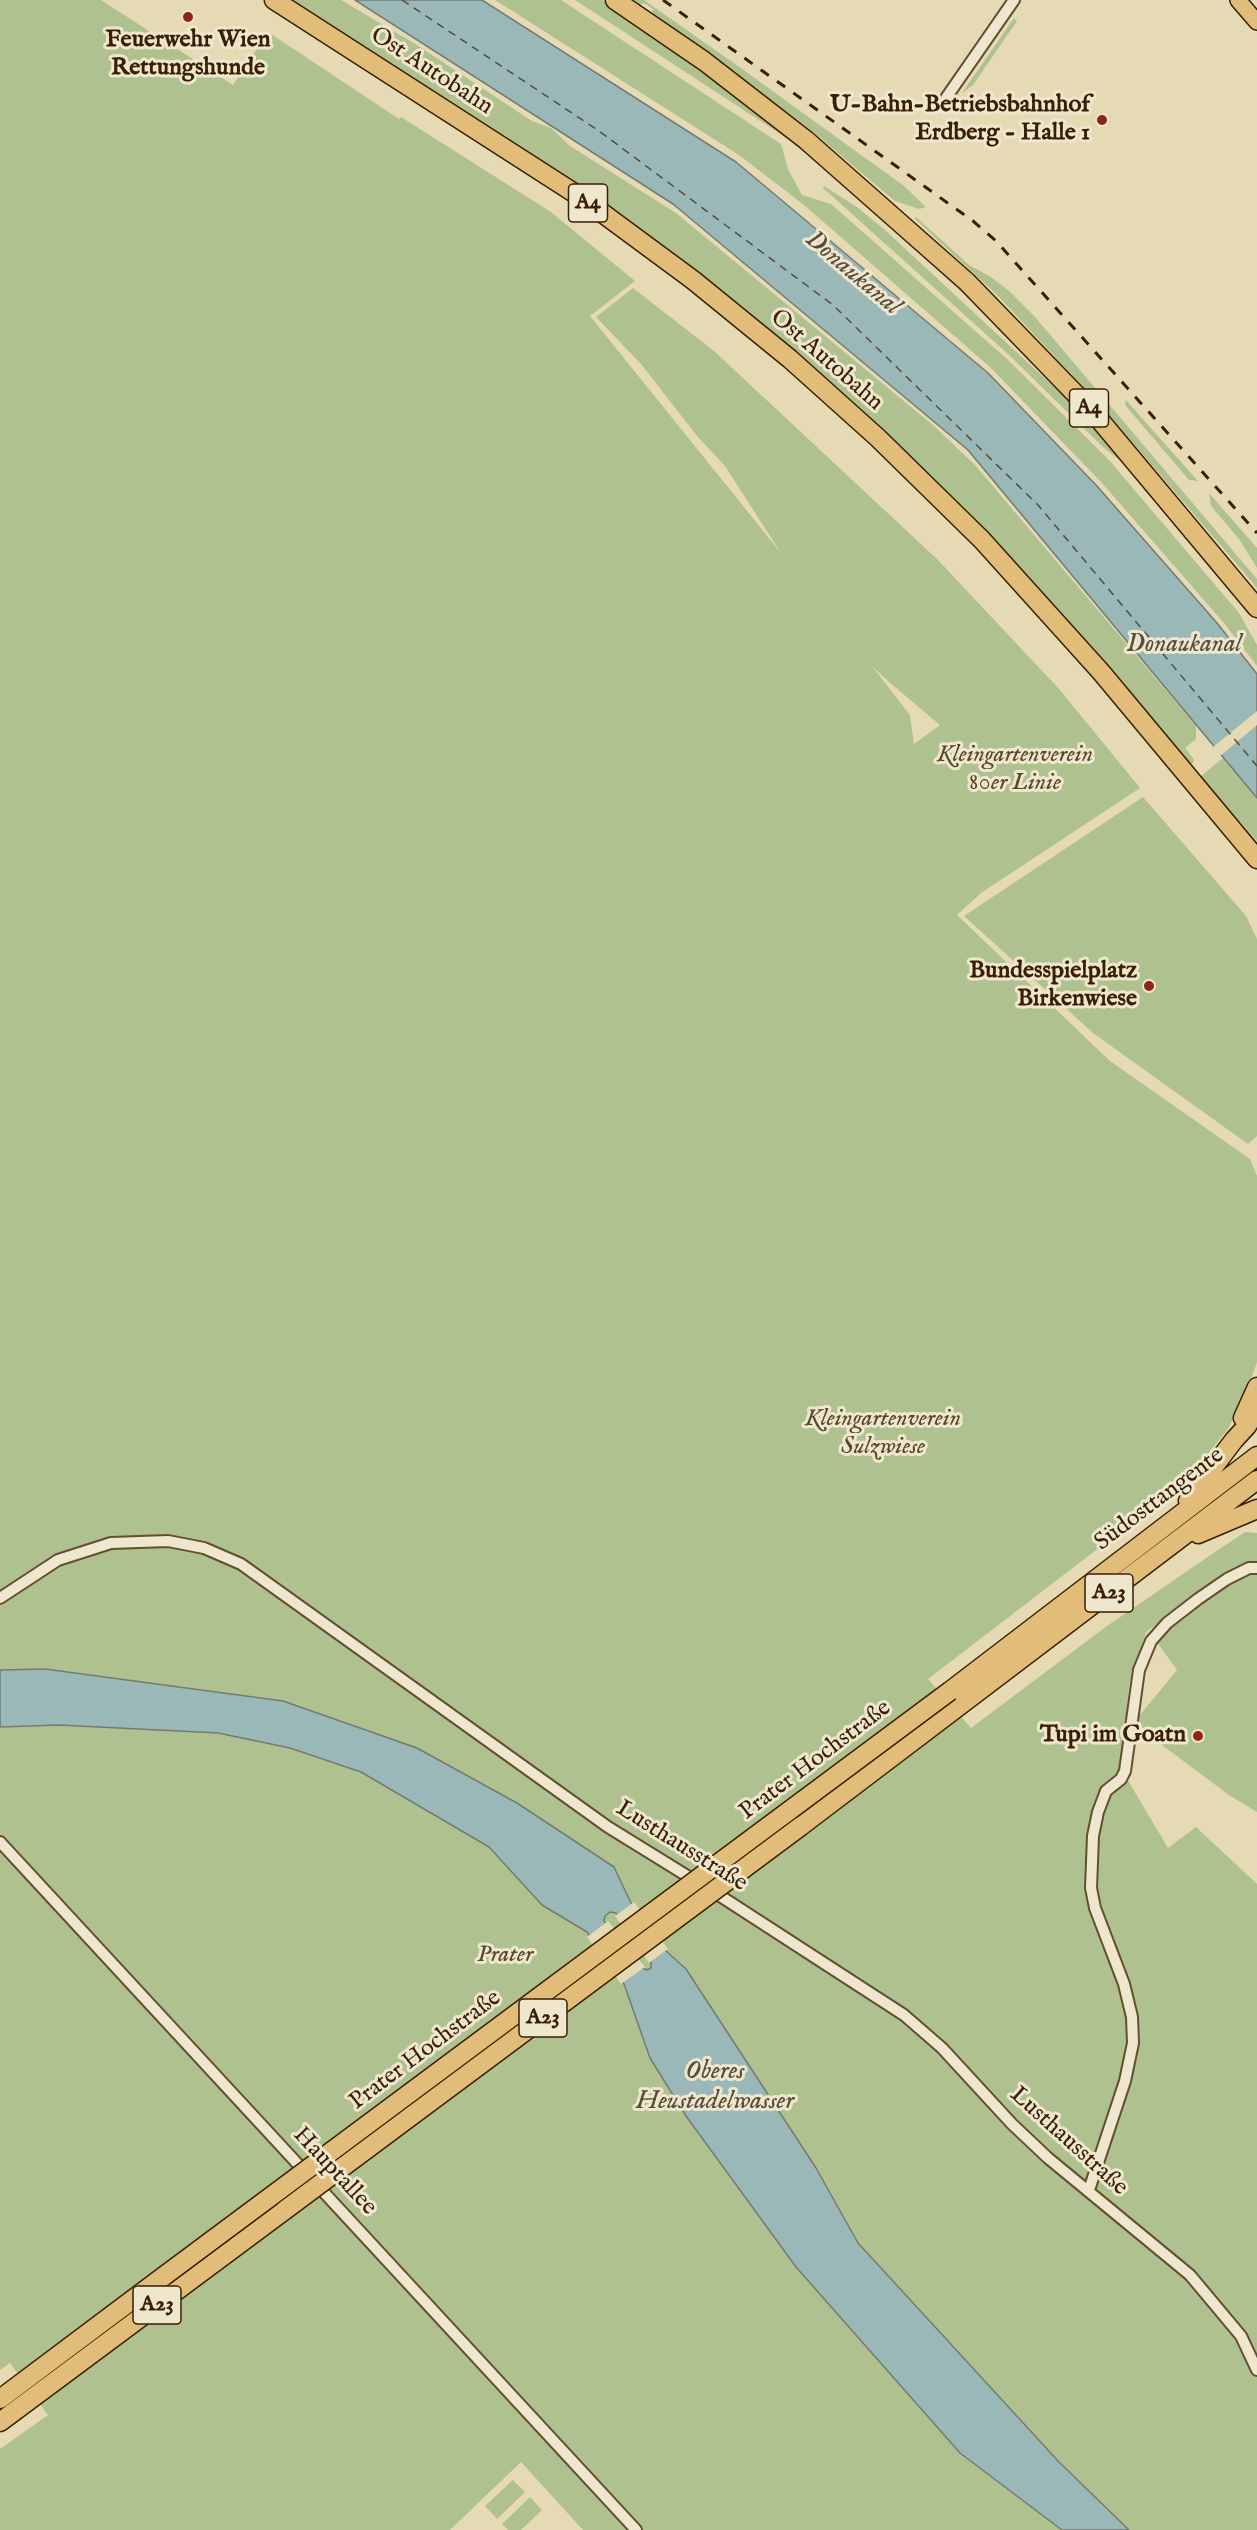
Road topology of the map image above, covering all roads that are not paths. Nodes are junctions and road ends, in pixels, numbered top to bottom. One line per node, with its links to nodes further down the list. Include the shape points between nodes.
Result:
1 (274, 0): 8 (highway, Ost Autobahn / A4, via 582,198 693,280 790,359 982,540 1101,672)
2 (615, 0): 7 (highway, A4, via 704,61 806,140 967,282 1093,412)
3 (1014, 0): 6 (street)
4 (1238, 0): 5 (main road)
5 (1257, 22)
6 (946, 98)
7 (1257, 608)
8 (1257, 859)
9 (1257, 1387): 11 (highway)
10 (1257, 1409): 11 (highway)
11 (1234, 1440): 16 (highway)
12 (1257, 1456): 16 (highway, Südosttangente / A23)
13 (1257, 1480): 17 (highway, Südosttangente / A23)
14 (1257, 1509): 17 (highway)
15 (1257, 1520): 17 (highway)
16 (1170, 1523): 20 (highway, Südosttangente / A23)
17 (1169, 1547): 21 (highway, Südosttangente / A23)
18 (1257, 1568): 23 (street, via 1227,1579 1177,1614 1151,1641 1132,1708 1125,1771 1106,1791 1098,1812 1090,1874 1095,1908 1124,1984 1133,2043 1125,2081)
19 (0, 1598): 23 (street, Lusthausstraße, via 58,1560 111,1543 168,1540 204,1548 241,1564 608,1827 904,2014 942,2048 1018,2130)
20 (950, 1690): 25 (highway, Prater Hochstraße / A23, bridge)
21 (962, 1706): 26 (highway, Prater Hochstraße / A23, bridge)
22 (0, 1842): 27 (street, Hauptallee)
23 (1089, 2190): 24 (street, Lusthausstraße, via 1190,2275 1240,2336)
24 (1257, 2370)
25 (0, 2398)
26 (0, 2422)
27 (636, 2530)

